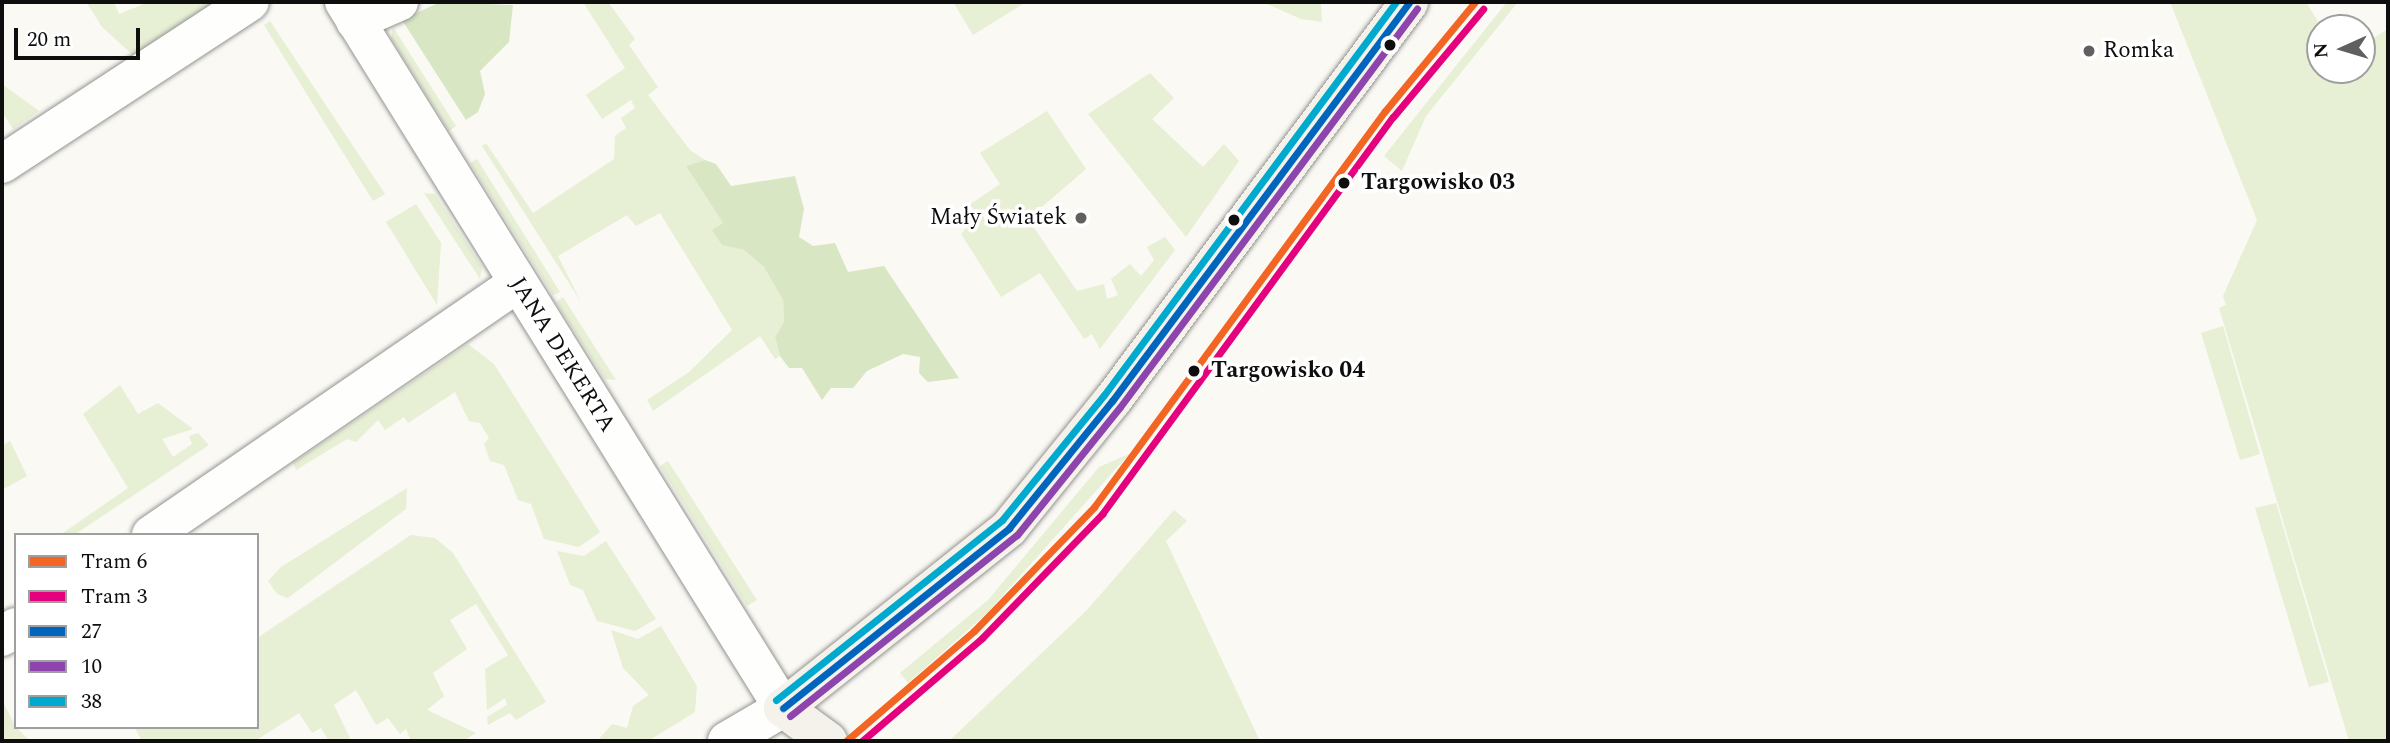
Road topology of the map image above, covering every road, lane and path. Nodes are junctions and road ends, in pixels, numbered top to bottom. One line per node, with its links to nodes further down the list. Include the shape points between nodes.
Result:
1 (250, 2): 5 (street)
2 (399, 2): 4 (street)
3 (1409, 2): 8 (street, via 1112,401 1009,528)
4 (349, 12): 6 (street, JANA DEKERTA)
5 (2, 164)
6 (516, 284): 7 (street); 8 (street, JANA DEKERTA)
7 (154, 533)
8 (785, 724): 9 (street); 10 (street, JANA DEKERTA)
9 (727, 741)
10 (828, 741)

